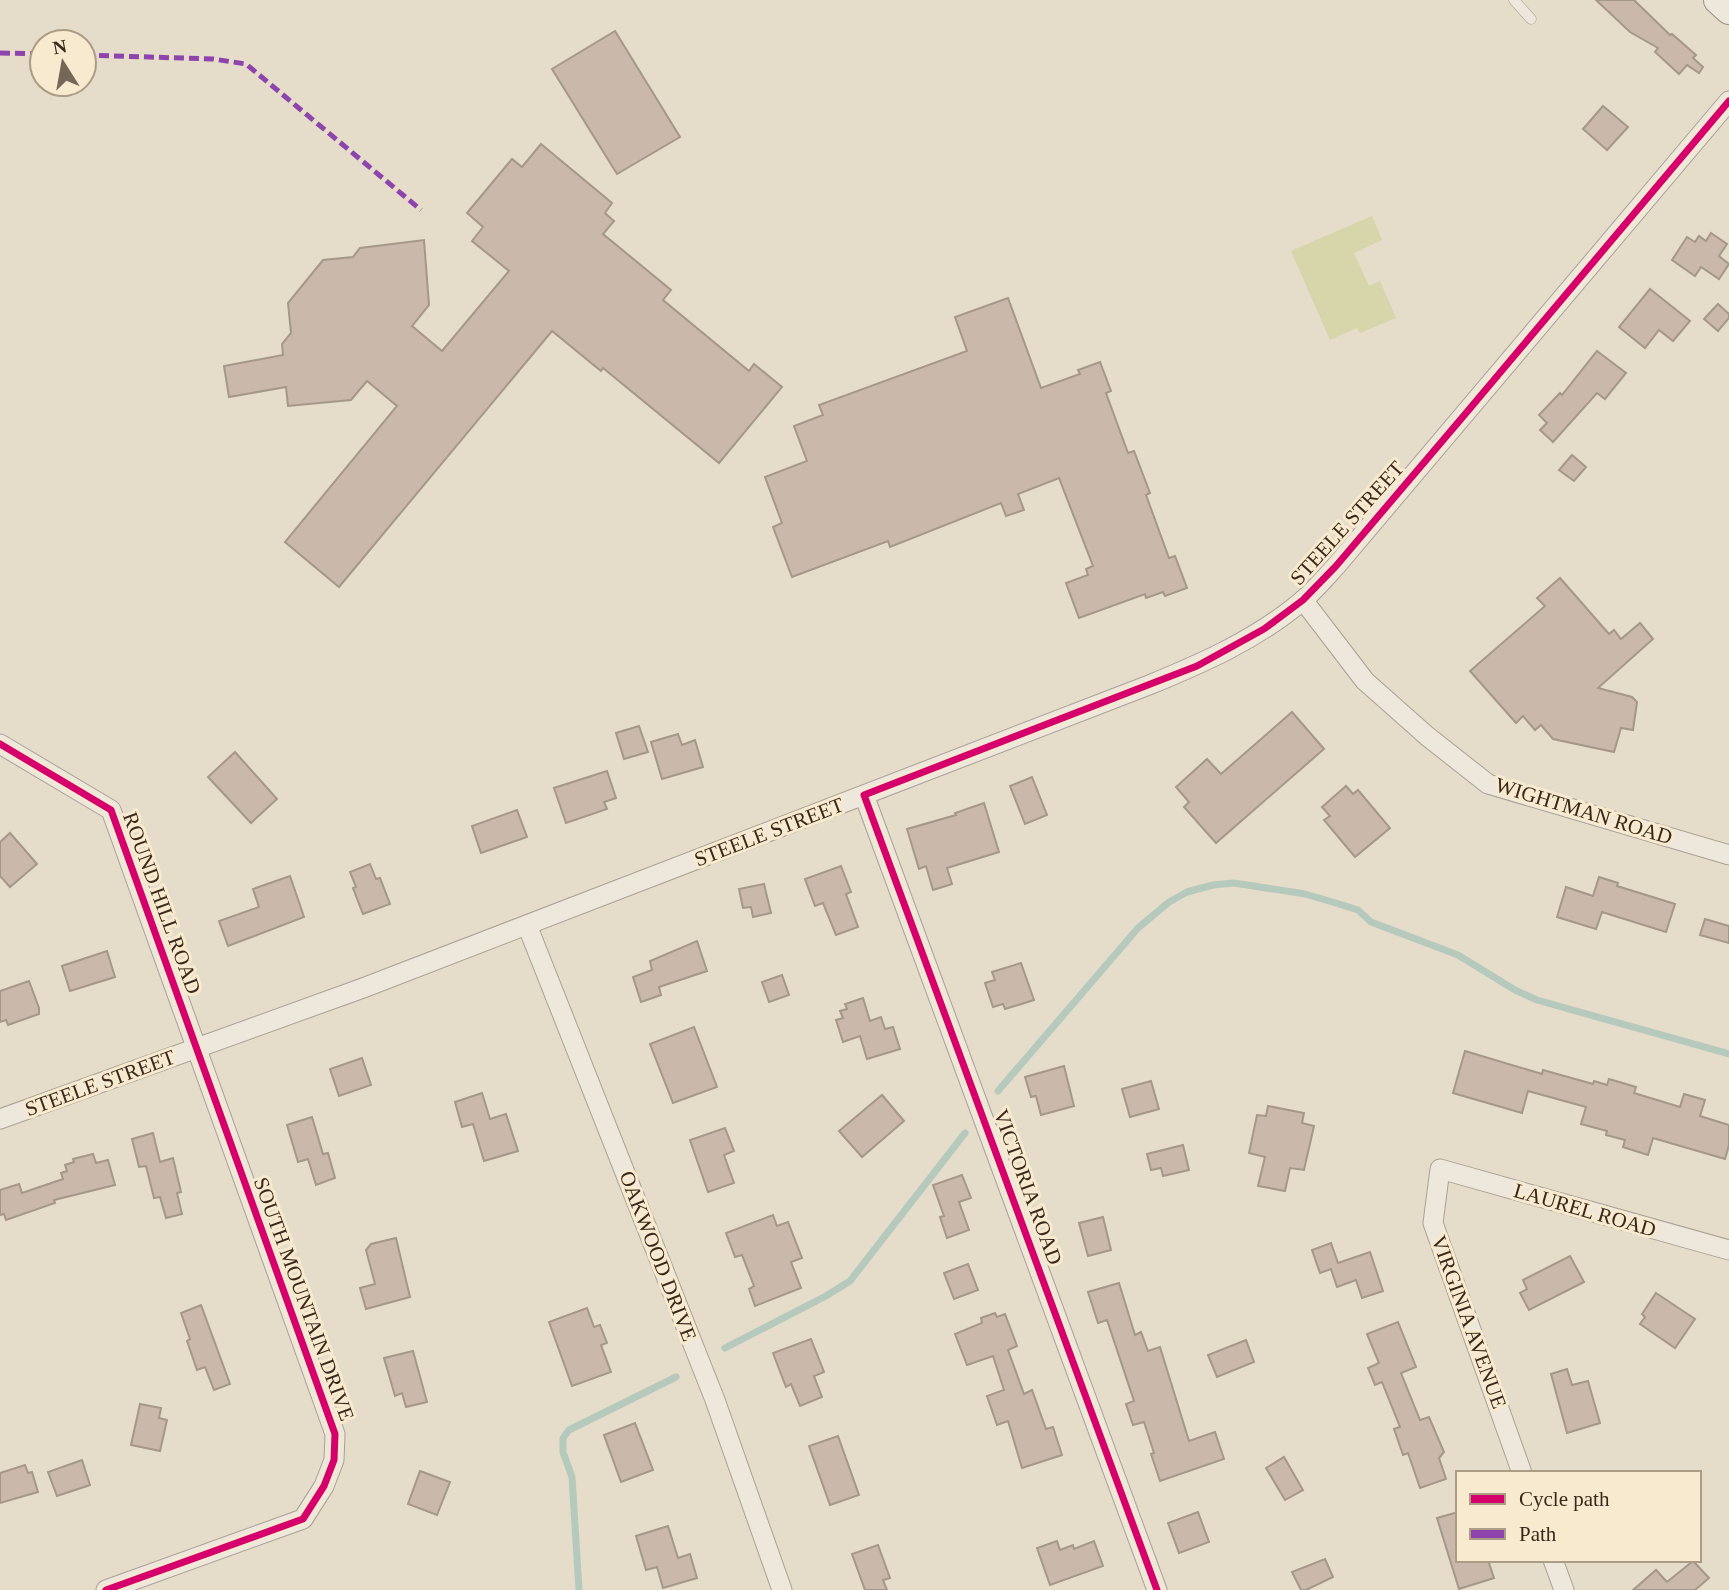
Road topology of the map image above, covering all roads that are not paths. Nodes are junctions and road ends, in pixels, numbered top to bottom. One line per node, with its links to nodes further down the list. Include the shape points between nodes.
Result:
1 (1514, 0): 4 (lane)
2 (1718, 0): 3 (main road)
3 (1729, 10)
4 (1531, 19)
5 (1729, 101): 6 (street, STEELE STREET)
6 (1303, 600): 8 (street, STEELE STREET, via 1264,629 1197,666); 9 (street, WIGHTMAN ROAD, via 1365,681 1489,784)
7 (0, 744): 11 (street, ROUND HILL ROAD, via 111,810)
8 (864, 796): 10 (street, STEELE STREET); 19 (street, VICTORIA ROAD)
9 (1729, 855)
10 (527, 925): 11 (street, STEELE STREET); 18 (street, OAKWOOD DRIVE, via 715,1400)
11 (196, 1049): 12 (street, STEELE STREET); 17 (street, SOUTH MOUNTAIN DRIVE, via 335,1434 334,1460 303,1519)
12 (0, 1119)
13 (1440, 1169): 14 (street, LAUREL ROAD); 15 (street, VIRGINIA AVENUE, via 1433,1223)
14 (1729, 1250)
15 (1521, 1471)
16 (1554, 1562): 20 (street)
17 (106, 1590)
18 (782, 1590)
19 (1157, 1590)
20 (1564, 1590)

